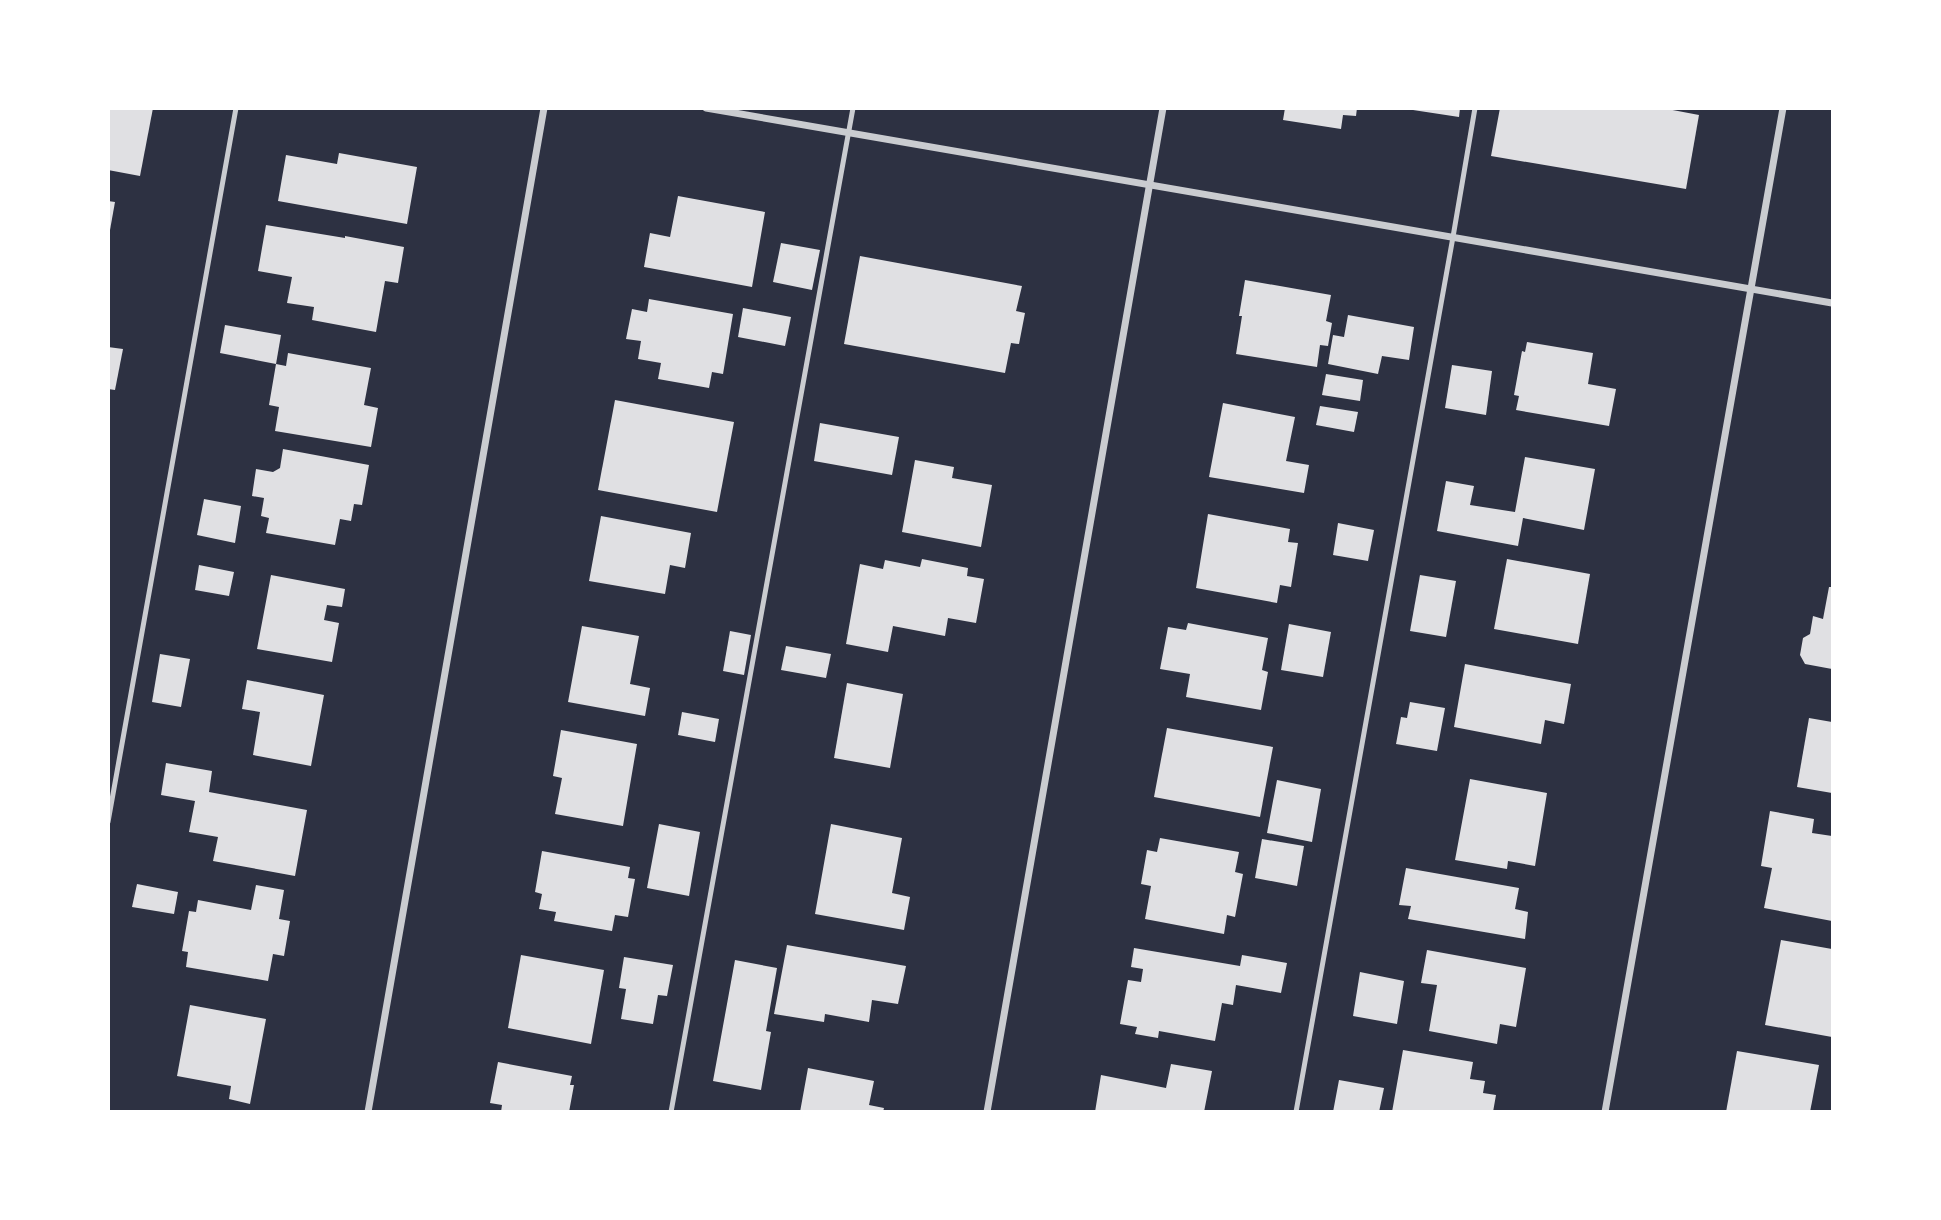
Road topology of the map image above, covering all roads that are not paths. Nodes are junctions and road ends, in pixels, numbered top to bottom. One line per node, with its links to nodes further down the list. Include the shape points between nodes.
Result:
1 (236, 108): 13 (lane)
2 (544, 108): 14 (street)
3 (706, 108): 8 (street)
4 (853, 108): 8 (lane)
5 (1163, 108): 9 (street)
6 (1475, 108): 10 (lane)
7 (1783, 108): 11 (street)
8 (849, 133): 9 (street); 15 (lane)
9 (1150, 186): 10 (street); 16 (street)
10 (1453, 237): 11 (street); 17 (lane)
11 (1752, 289): 12 (street); 18 (street)
12 (1832, 303)
13 (108, 822)
14 (368, 1111)
15 (671, 1111)
16 (987, 1111)
17 (1296, 1111)
18 (1605, 1111)

